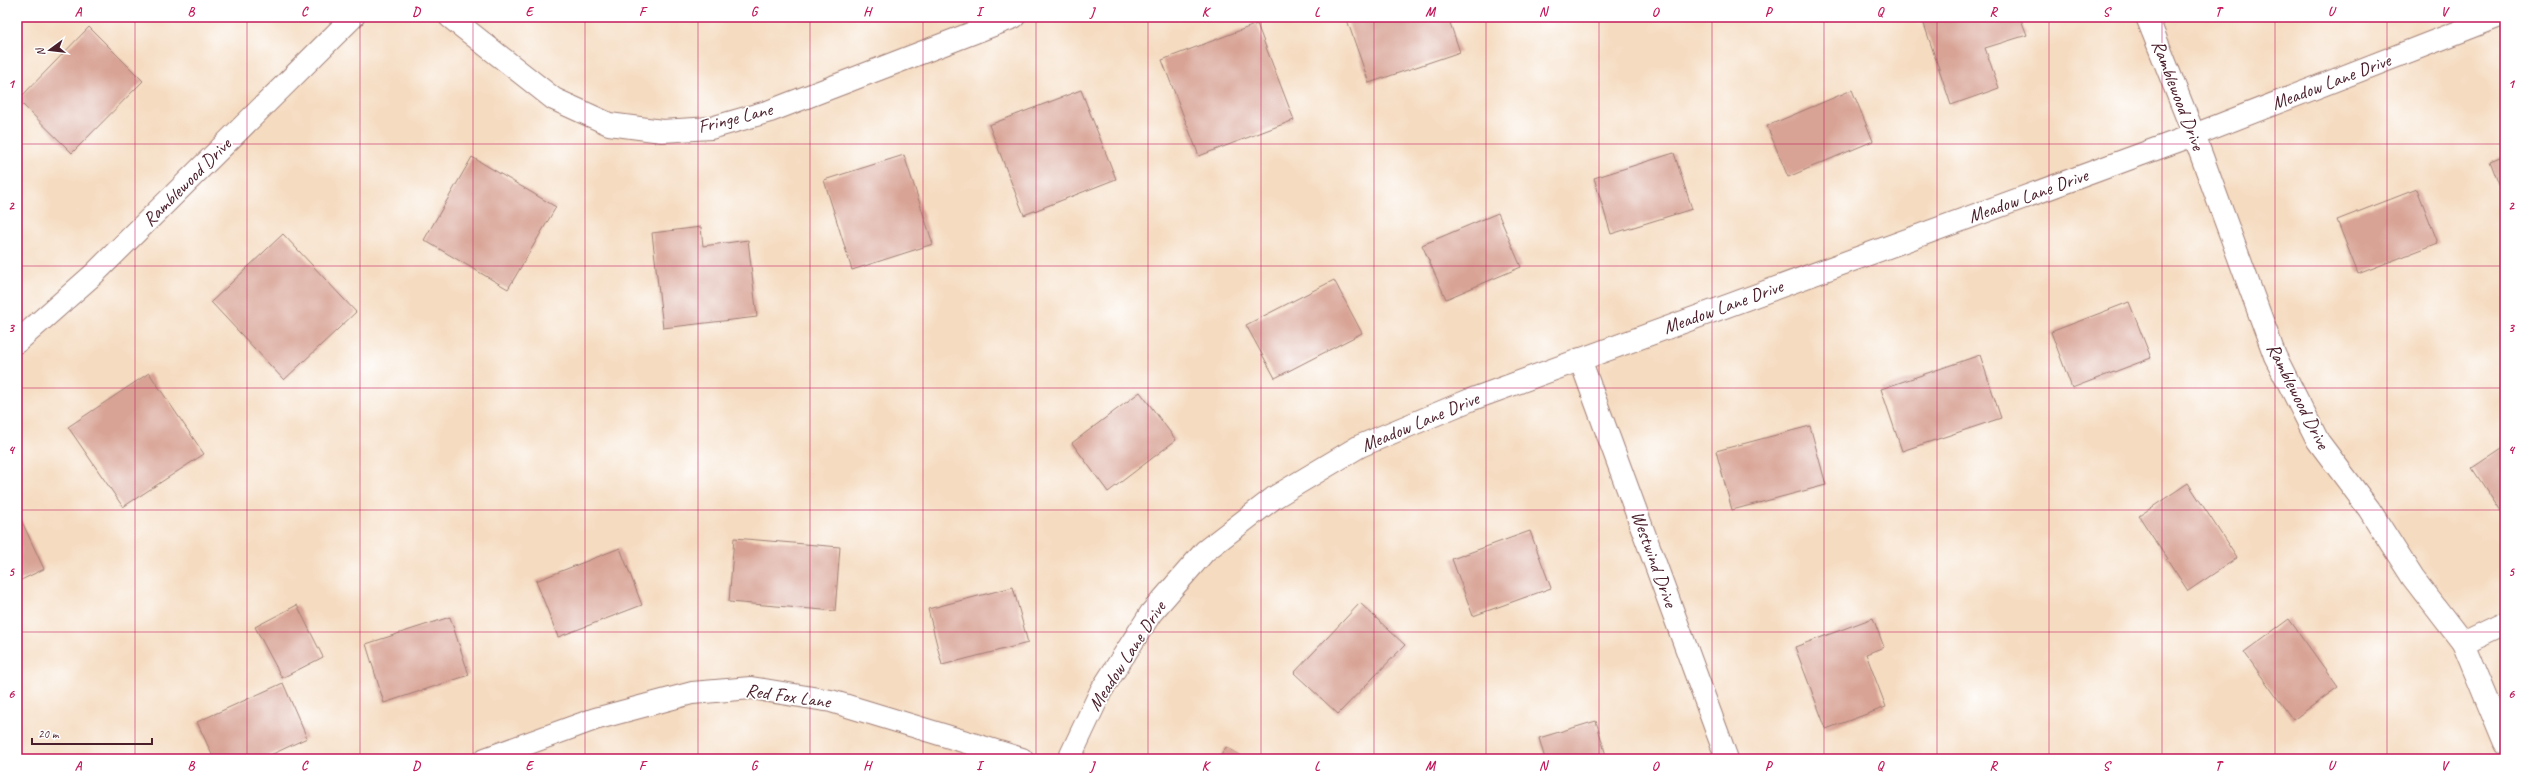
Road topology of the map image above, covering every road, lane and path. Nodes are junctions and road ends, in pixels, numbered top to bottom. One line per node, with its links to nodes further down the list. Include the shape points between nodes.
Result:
1 (353, 17): 7 (street, Ramblewood Drive, via 94,274)
2 (450, 17): 3 (street, Fringe Lane, via 554,99 609,124 662,131 711,128 770,111)
3 (1014, 17)
4 (2147, 17): 6 (street, Ramblewood Drive)
5 (2497, 17): 6 (street, Meadow Lane Drive)
6 (2194, 135): 8 (street, Meadow Lane Drive); 10 (street, Ramblewood Drive, via 2275,356 2318,441)
7 (17, 342)
8 (1580, 359): 14 (street, Meadow Lane Drive, via 1470,400 1360,446 1276,497 1205,551 1151,613 1101,691); 15 (street, Westwind Drive)
9 (2505, 623): 10 (street)
10 (2463, 643): 11 (street, Ramblewood Drive)
11 (2505, 744)
12 (485, 759): 13 (street, Red Fox Lane, via 595,719 662,701 692,693 751,688 831,700)
13 (1022, 759)
14 (1069, 759)
15 (1727, 759)

